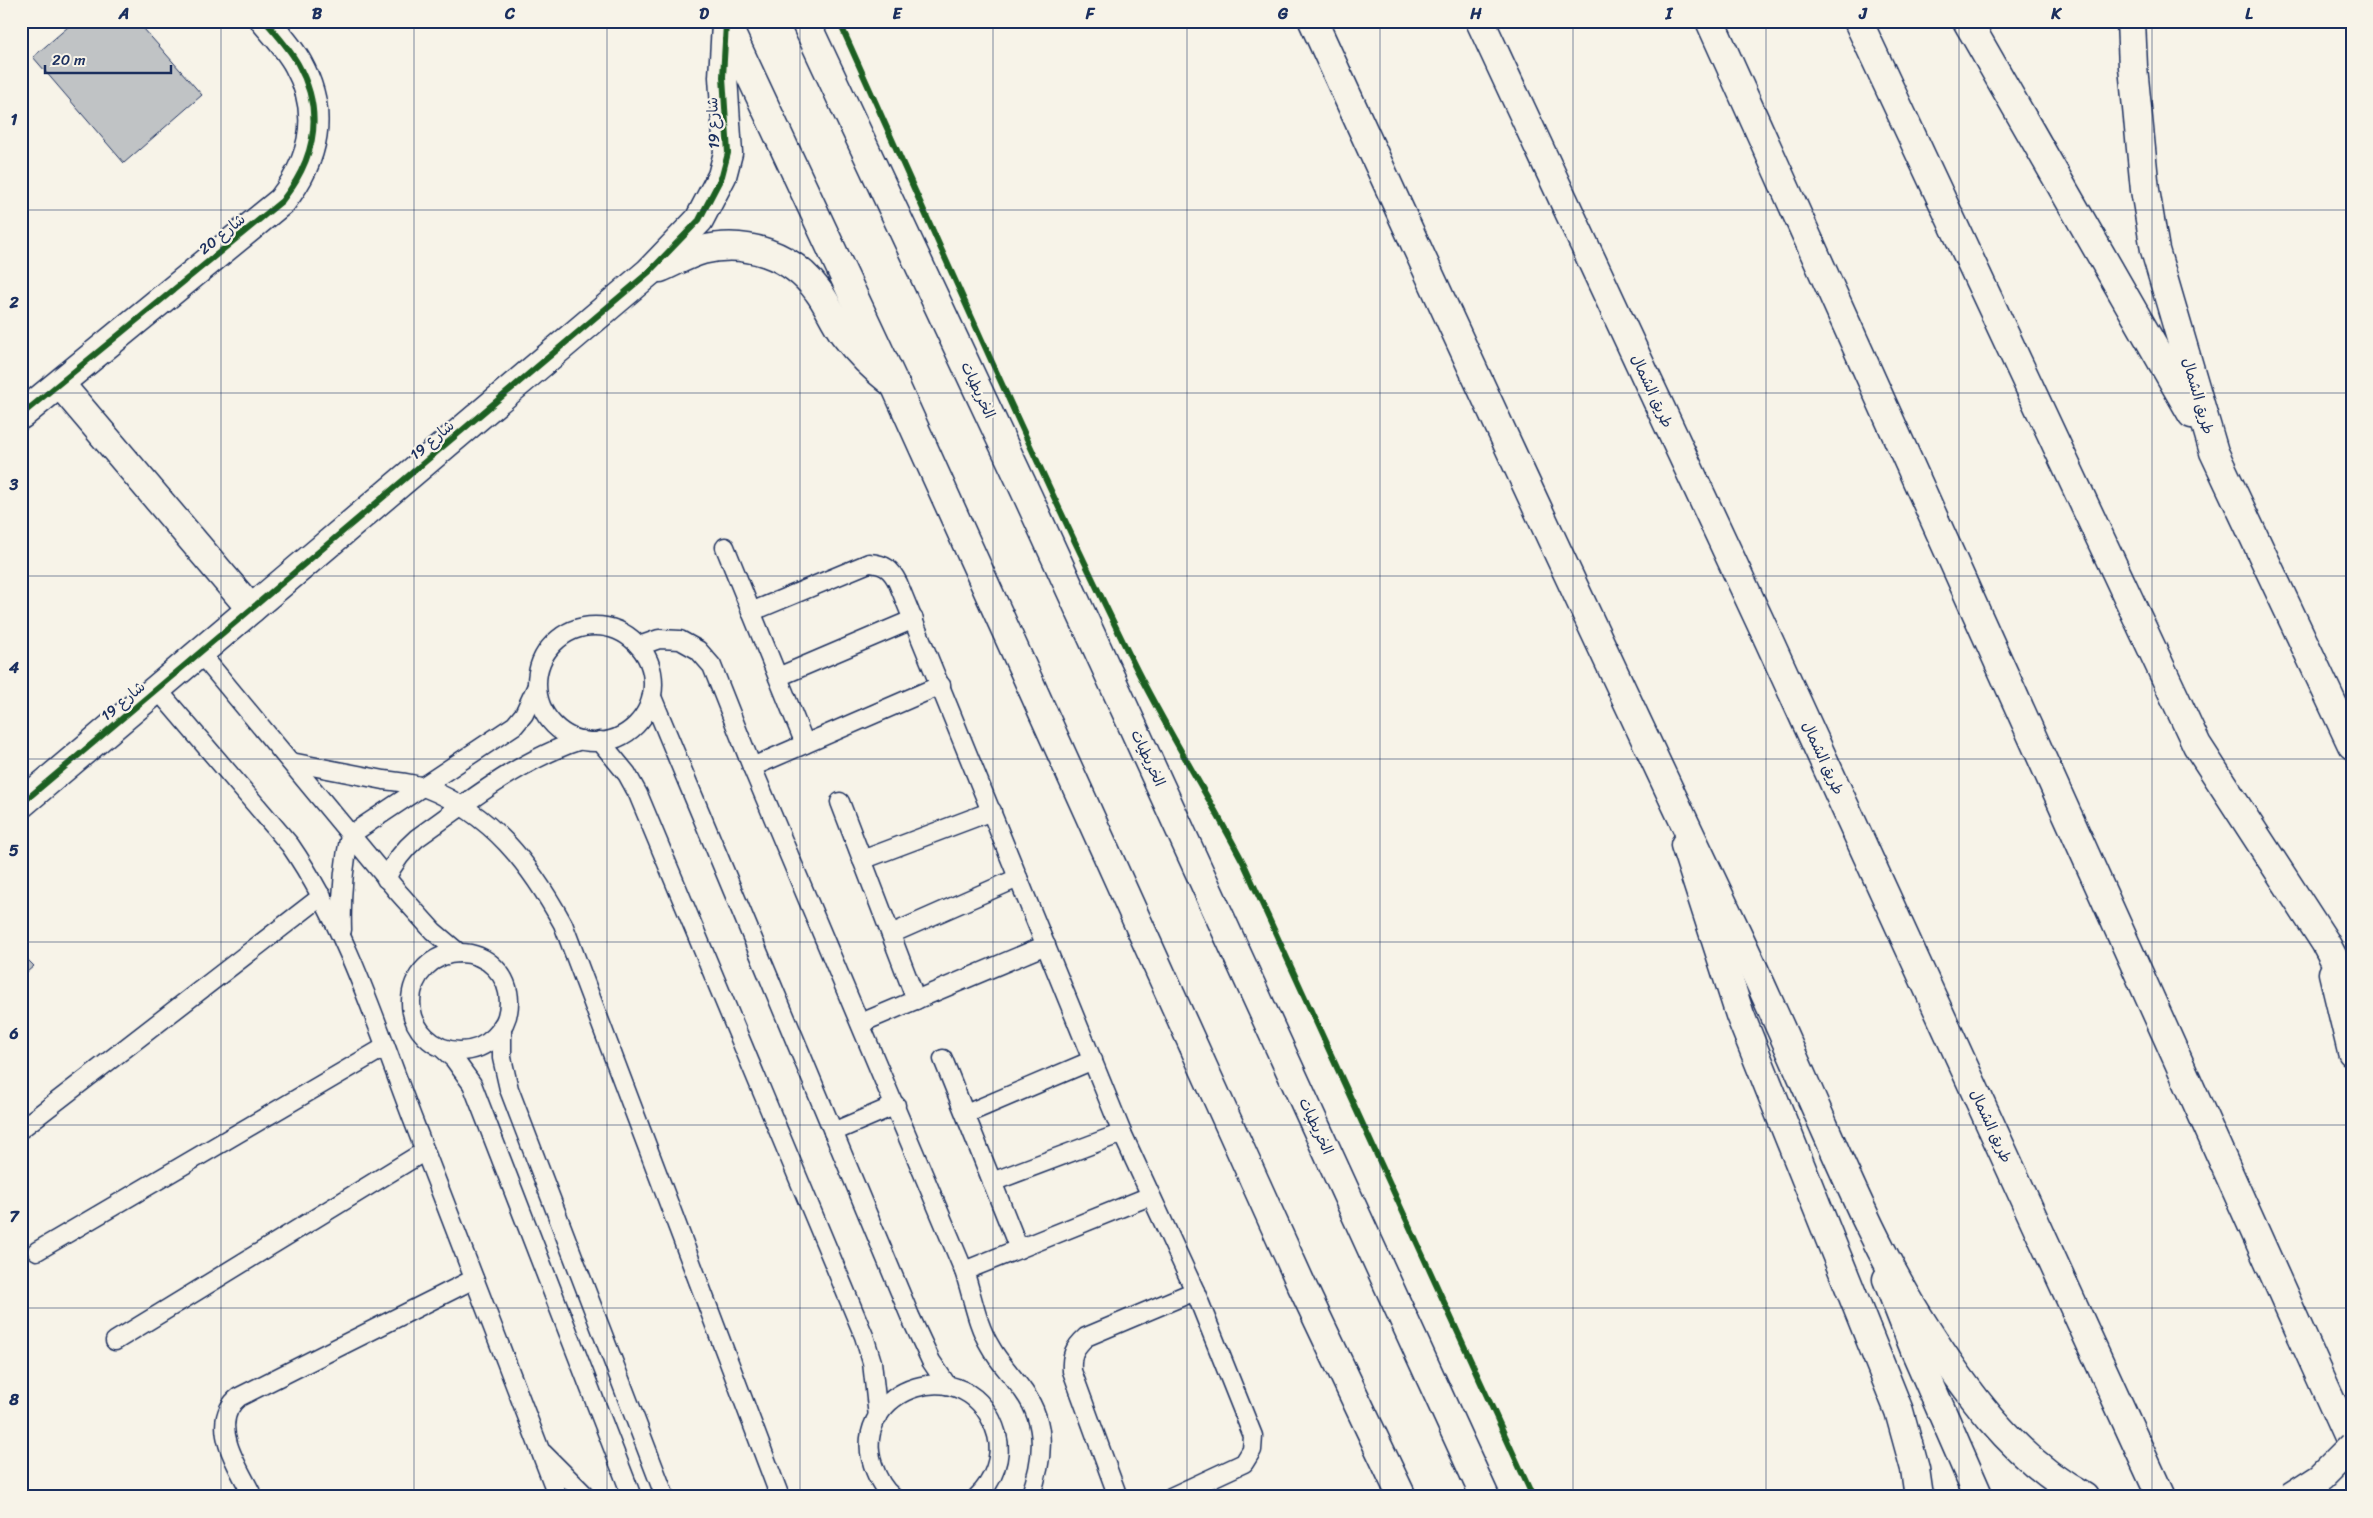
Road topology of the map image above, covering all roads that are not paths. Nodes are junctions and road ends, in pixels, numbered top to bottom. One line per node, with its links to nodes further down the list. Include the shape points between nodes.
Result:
1 (265, 21): 11 (main road, شارع 20, via 298,63 312,102 312,145 296,184 282,201)
2 (804, 21): 88 (main road, الخريطيات, via 1028,497)
3 (1313, 21): 32 (main road)
4 (1480, 21): 92 (main road, طريق الشمال)
5 (1710, 21): 74 (main road)
6 (1858, 21): 45 (main road, via 2197,745)
7 (1966, 21): 14 (main road)
8 (2131, 21): 14 (main road, طريق الشمال, via 2144,181 2155,250)
9 (726, 23): 10 (main road, شارع 19, via 723,77 728,153 722,176 698,220); 12 (main road)
10 (649, 272): 12 (main road, شارع 19, via 702,250 724,247 768,253 805,276 858,352); 16 (main road, شارع 19)
11 (60, 384): 13 (main road, شارع 20); 16 (main road)
12 (895, 385): 87 (main road, via 1302,1286)
13 (21, 415)
14 (2214, 452): 29 (main road, طريق الشمال)
15 (724, 547): 17 (lane)
16 (251, 609): 20 (main road, شارع 19)
17 (751, 612): 18 (lane, via 869,563 882,564 892,571); 21 (lane)
18 (914, 619): 21 (lane); 22 (lane)
19 (639, 646): 23 (lane, via 625,634 608,627 572,630 556,640 544,654); 25 (lane, via 653,679); 31 (lane, via 659,639 680,640 698,650 712,666)
20 (200, 653): 24 (main road, شارع 19); 30 (lane)
21 (778, 677): 28 (lane)
22 (941, 685): 28 (lane); 37 (lane)
23 (536, 688): 26 (lane, via 540,706 551,721 565,733); 33 (lane, via 524,714 514,725)
24 (157, 689): 35 (main road, شارع 19); 42 (lane, via 290,845)
25 (652, 697): 27 (lane, via 645,714 633,728); 60 (lane)
26 (581, 740): 27 (lane); 36 (lane, via 538,758)
27 (600, 742): 73 (lane, via 628,774 638,794 864,1336 872,1362)
28 (804, 744): 31 (lane)
29 (2352, 745)
30 (290, 762): 33 (lane); 38 (lane)
31 (752, 767): 50 (lane)
32 (1665, 783): 65 (main road, via 1771,1006); 89 (main road, via 1740,1014 1894,1397 1911,1452)
33 (424, 787): 36 (lane); 38 (lane)
34 (840, 802): 39 (lane)
35 (21, 804)
36 (462, 806): 41 (lane, via 404,849); 83 (lane, via 522,857 563,924)
37 (992, 811): 39 (lane); 40 (lane)
38 (350, 835): 41 (lane); 44 (lane, via 344,858 341,896)
39 (862, 860): 43 (lane)
40 (1018, 878): 43 (lane); 46 (lane)
41 (386, 879): 47 (lane, via 433,932)
42 (322, 896): 44 (lane); 59 (lane)
43 (891, 934): 49 (lane)
44 (343, 940): 52 (lane)
45 (2326, 942): 48 (main road); 54 (main road)
46 (1046, 945): 49 (lane); 56 (lane)
47 (459, 953): 51 (lane, via 476,956 491,965 502,978 508,994 508,1010); 53 (lane, via 428,965 417,978 411,994 411,1011 417,1027 428,1040)
48 (2352, 993)
49 (916, 1000): 50 (lane)
50 (861, 1023): 57 (lane)
51 (502, 1026): 53 (lane, via 491,1040 476,1048 459,1052); 82 (lane, via 502,1058 509,1089)
52 (385, 1047): 62 (lane); 67 (lane)
53 (443, 1049): 81 (lane, via 454,1058 472,1084)
54 (2352, 1052)
55 (944, 1058): 58 (lane)
56 (1093, 1060): 58 (lane); 61 (lane)
57 (896, 1105): 60 (lane); 68 (lane)
58 (966, 1114): 63 (lane)
59 (21, 1129)
60 (833, 1132): 72 (lane, via 910,1316 931,1361)
61 (1122, 1133): 63 (lane); 64 (lane)
62 (425, 1152): 69 (lane); 71 (lane)
63 (992, 1182): 66 (lane)
64 (1150, 1196): 66 (lane); 70 (lane)
65 (1862, 1214): 90 (main road, via 1914,1348); 91 (main road, via 1919,1317 1970,1393 2036,1464)
66 (1019, 1248): 68 (lane)
67 (37, 1251)
68 (964, 1271): 76 (lane, via 979,1325 990,1348 1025,1393 1038,1418 1042,1446)
69 (474, 1278): 75 (lane); 78 (lane, via 238,1397 228,1409 224,1425 227,1442)
70 (1195, 1291): 85 (lane, via 1086,1337 1076,1346 1071,1358 1072,1371); 86 (lane, via 1253,1436 1252,1450 1244,1463 1232,1471)
71 (115, 1341)
72 (947, 1385): 73 (lane, via 927,1384 907,1390 890,1401); 77 (lane, via 966,1392 982,1404 993,1421 999,1441 996,1467 991,1480)
73 (878, 1417): 84 (lane, via 870,1436 870,1457 876,1476)
74 (2352, 1446): 93 (main road, bridge, via 2321,1477)
75 (539, 1449): 79 (lane); 80 (lane)
76 (1034, 1495)
77 (978, 1496)
78 (253, 1497)
79 (558, 1497)
80 (587, 1497)
81 (632, 1497)
82 (665, 1497)
83 (780, 1497)
84 (893, 1497)
85 (1118, 1497)
86 (1171, 1497)
87 (1402, 1497)
88 (1485, 1497)
89 (1919, 1497)
90 (1979, 1497)
91 (2084, 1497)
92 (2161, 1497)
93 (2290, 1497)

